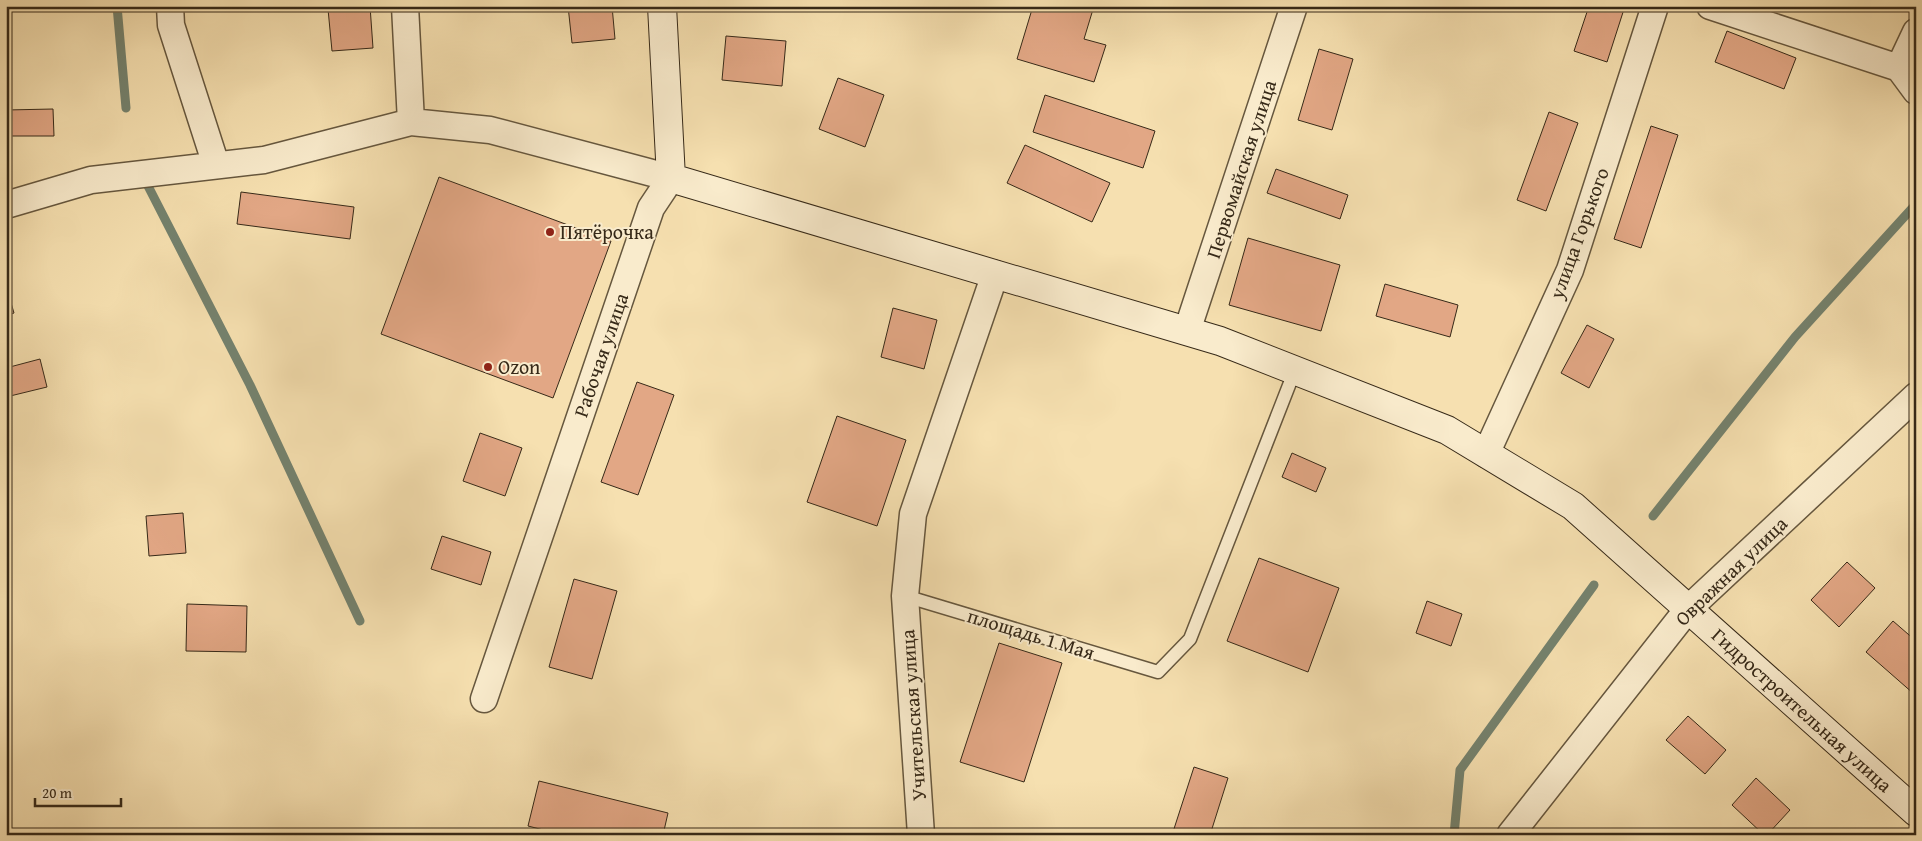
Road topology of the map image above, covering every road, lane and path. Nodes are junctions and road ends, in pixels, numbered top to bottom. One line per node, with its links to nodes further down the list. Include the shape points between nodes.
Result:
1 (170, 6): 11 (street, via 172,25)
2 (405, 6): 10 (street)
3 (662, 6): 12 (street)
4 (1294, 6): 15 (street, Первомайская улица)
5 (1655, 6): 18 (street, улица Горького, via 1570,270)
6 (1721, 8): 8 (street)
7 (1916, 32): 8 (street)
8 (1899, 68): 9 (street)
9 (1916, 91)
10 (411, 122): 11 (street, via 264,160); 12 (street, via 490,130)
11 (216, 165): 13 (street, via 91,180)
12 (671, 178): 14 (street, Гидростроительная улица); 21 (street, Рабочая улица, via 651,208)
13 (6, 205)
14 (995, 274): 15 (street, Гидростроительная улица); 19 (street, via 913,514)
15 (1187, 331): 16 (street, Гидростроительная улица)
16 (1295, 370): 18 (street, Гидростроительная улица, via 1447,430); 19 (lane, площадь 1 Мая, via 1190,639 1158,672)
17 (1916, 396): 20 (street, Овражная улица)
18 (1486, 454): 20 (street, Гидростроительная улица, via 1573,506)
19 (904, 596): 23 (street, Учительская улица)
20 (1688, 609): 22 (street, Гидростроительная улица); 24 (street, Овражная улица)
21 (484, 699)
22 (1916, 812)
23 (921, 835)
24 (1510, 835)

